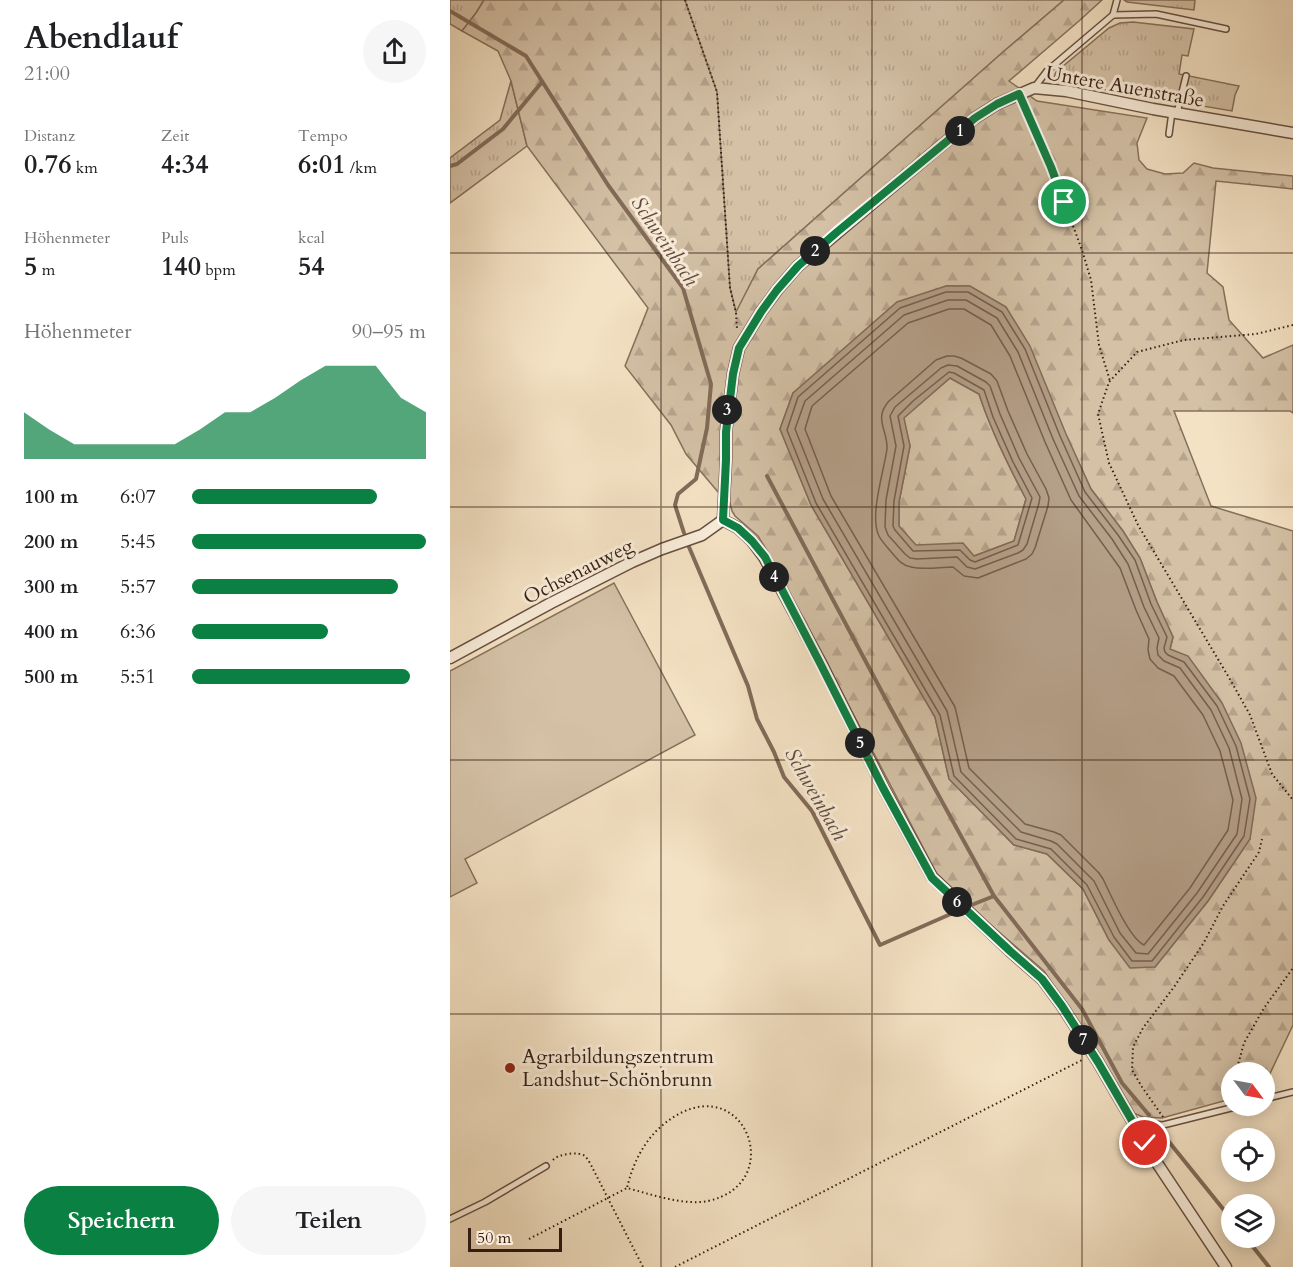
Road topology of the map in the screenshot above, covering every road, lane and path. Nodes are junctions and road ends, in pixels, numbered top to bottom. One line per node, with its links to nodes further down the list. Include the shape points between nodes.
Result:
1 (685, 0): 12 (path, via 717,92 730,288)
2 (1117, 0): 3 (lane)
3 (1113, 15): 4 (lane, via 1156,14); 6 (lane, via 1047,71)
4 (1226, 29)
5 (1186, 76): 8 (lane)
6 (1034, 88): 7 (street, Untere Auenstraße); 8 (street, Untere Auenstraße)
7 (1019, 94): 12 (street, Untere Auenstraße, via 975,118 798,266 777,290); 13 (path, via 1082,250 1091,280 1099,345)
8 (1175, 113): 9 (street, Untere Auenstraße); 10 (lane)
9 (1293, 133)
10 (1169, 134)
11 (1293, 325): 13 (path, via 1256,334 1184,340 1137,352)
12 (739, 348): 14 (street, Untere Auenstraße, via 727,412)
13 (1110, 381): 16 (path, via 1098,414 1109,463 1138,525 1250,715 1272,774)
14 (723, 520): 15 (street, Ochsenauweg, via 702,535 632,562); 19 (street, via 738,528 765,557 932,878 1042,979)
15 (450, 658)
16 (1293, 800)
17 (1262, 839): 25 (path, via 1259,852 1203,944 1133,1047 1132,1070)
18 (1293, 968): 20 (path, via 1264,1008 1244,1043)
19 (1092, 1055): 24 (street); 32 (path)
20 (1239, 1062)
21 (1293, 1092): 22 (lane)
22 (1275, 1096)
23 (1221, 1110): 25 (lane)
24 (1133, 1122): 25 (lane); 33 (street)
25 (1168, 1124)
26 (546, 1166): 28 (path, via 557,1156 585,1156); 29 (lane)
27 (627, 1188): 27 (path, via 692,1202 722,1196 734,1190 749,1168 751,1148 746,1129 724,1110 685,1110 653,1132); 28 (path)
28 (608, 1198): 30 (path); 31 (path)
29 (450, 1219)
30 (529, 1239)
31 (643, 1267)
32 (675, 1267)
33 (1226, 1267)

